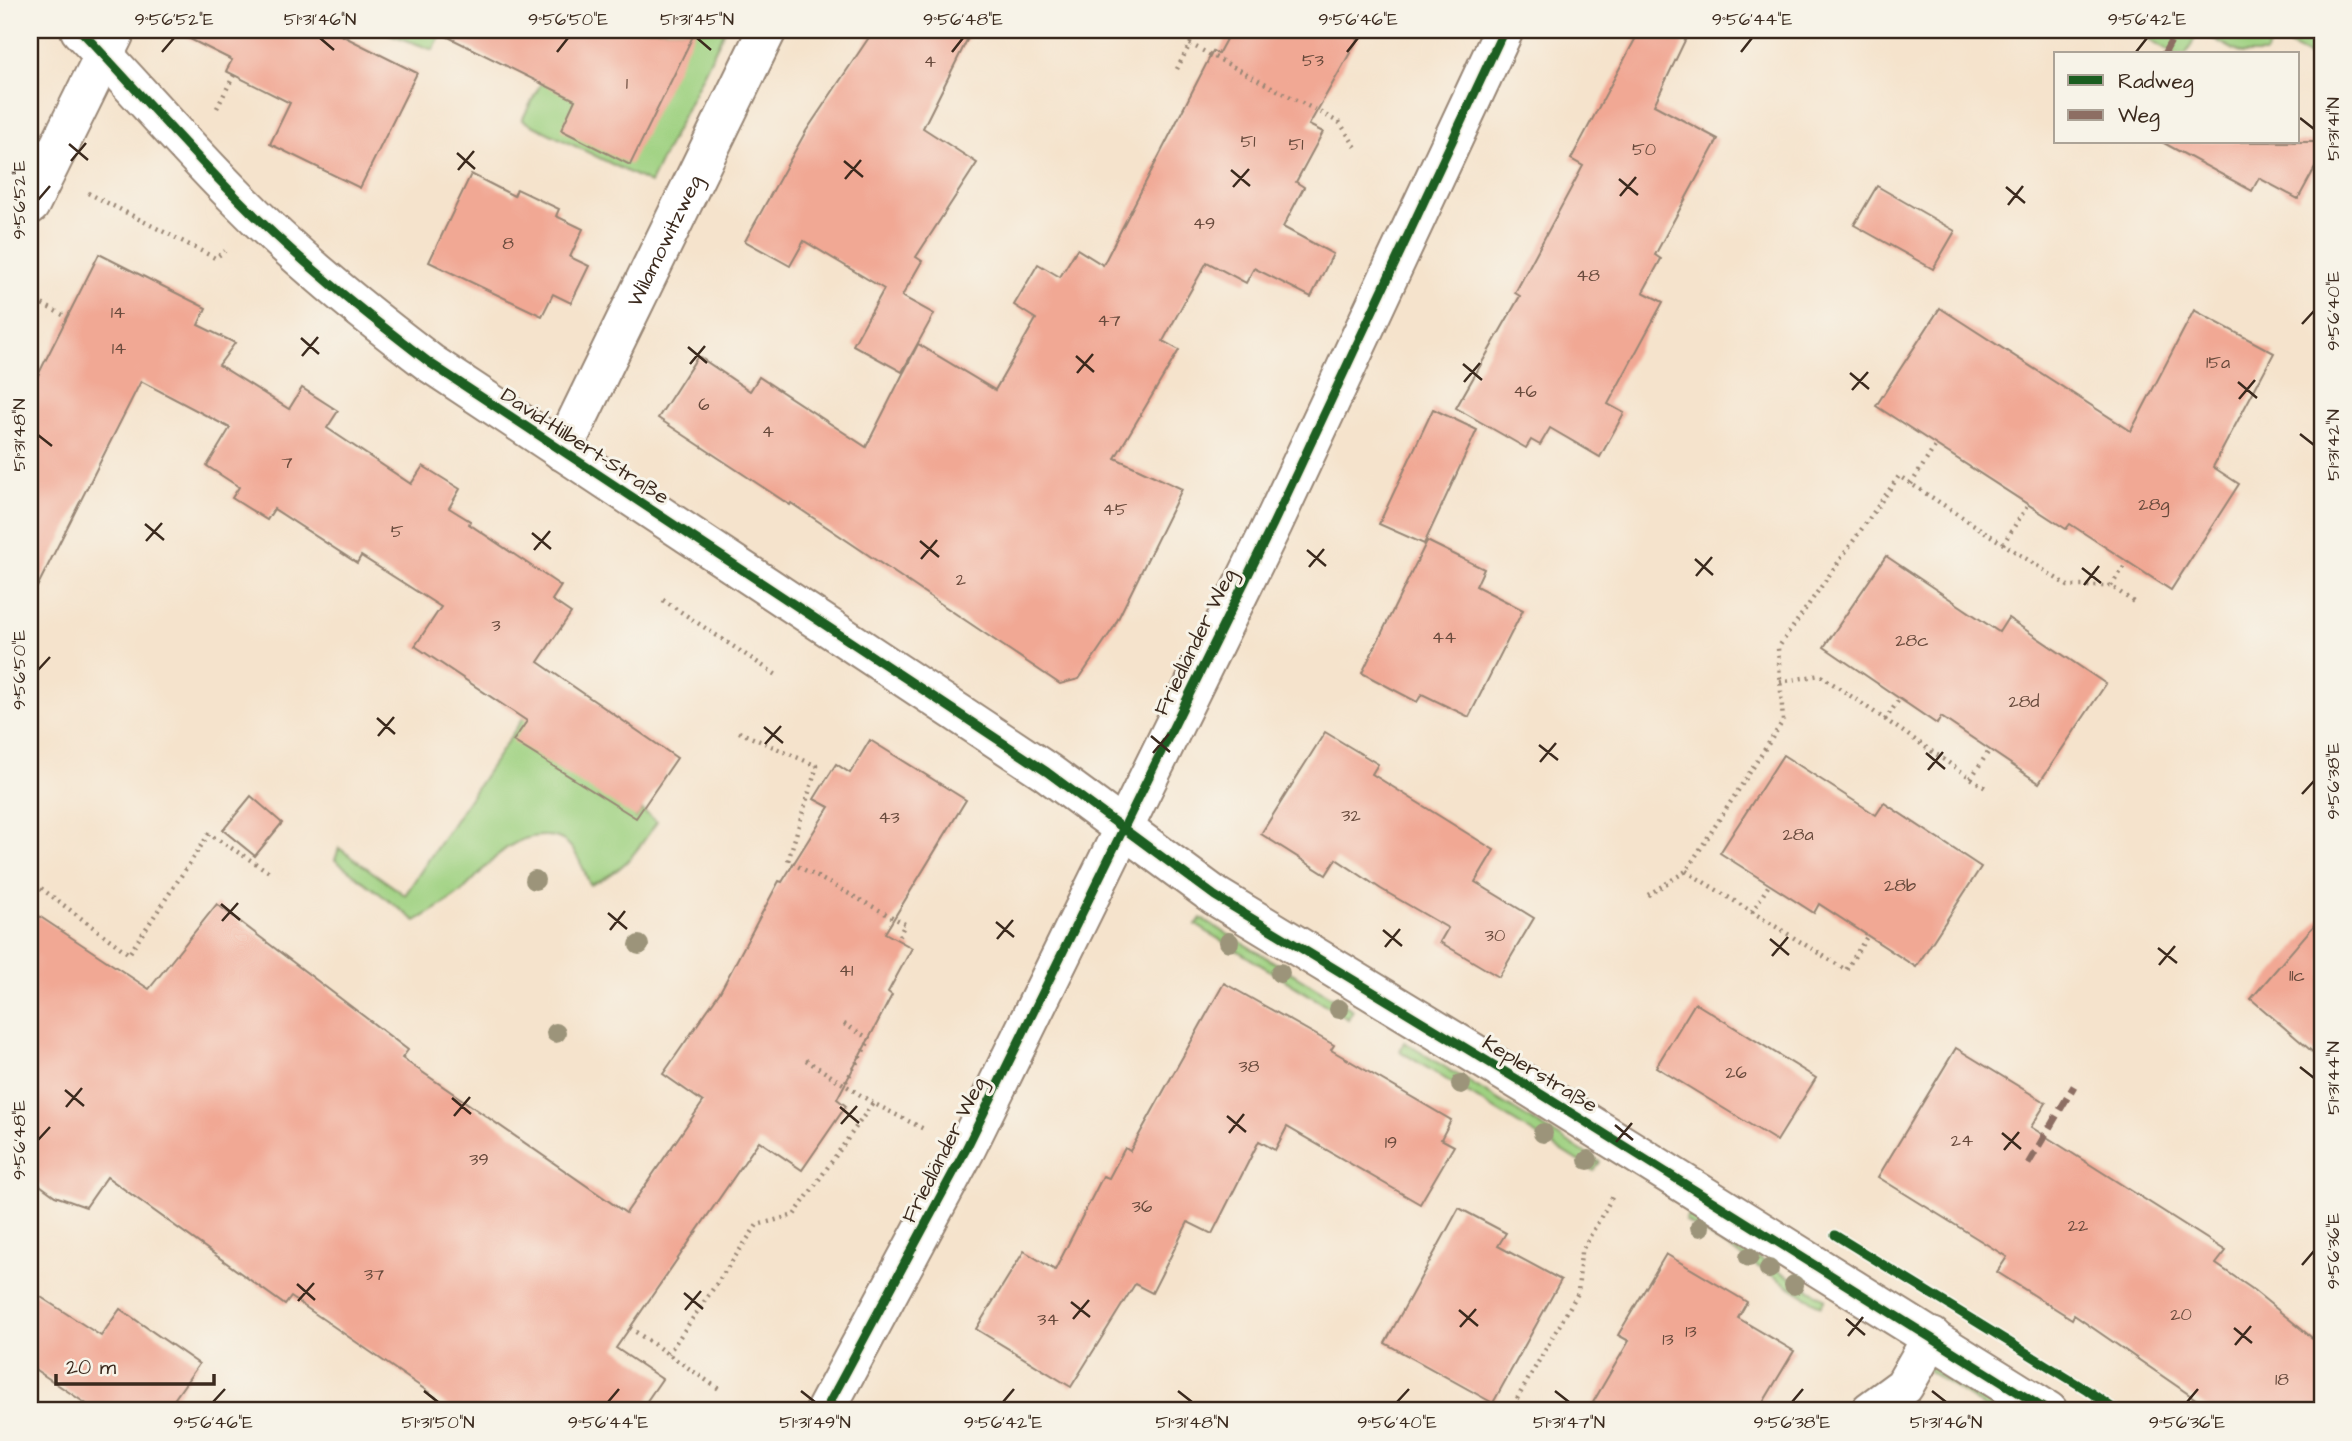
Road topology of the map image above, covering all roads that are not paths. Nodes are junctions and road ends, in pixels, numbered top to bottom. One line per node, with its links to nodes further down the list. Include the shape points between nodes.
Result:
1 (768, 30): 5 (street, Wilamowitzweg)
2 (1504, 30): 6 (street, Friedländer Weg, via 1273,524)
3 (100, 38): 4 (street); 5 (street, David-Hilbert-Straße, via 262,223 430,363)
4 (30, 205)
5 (562, 451): 6 (street, David-Hilbert-Straße, via 1036,764)
6 (1123, 828): 7 (street, Keplerstraße, via 1215,896); 8 (street, Friedländer Weg, via 966,1149)
7 (1932, 1337): 9 (street, via 1904,1386); 10 (street, Keplerstraße)
8 (825, 1411)
9 (1870, 1411)
10 (2048, 1411)

